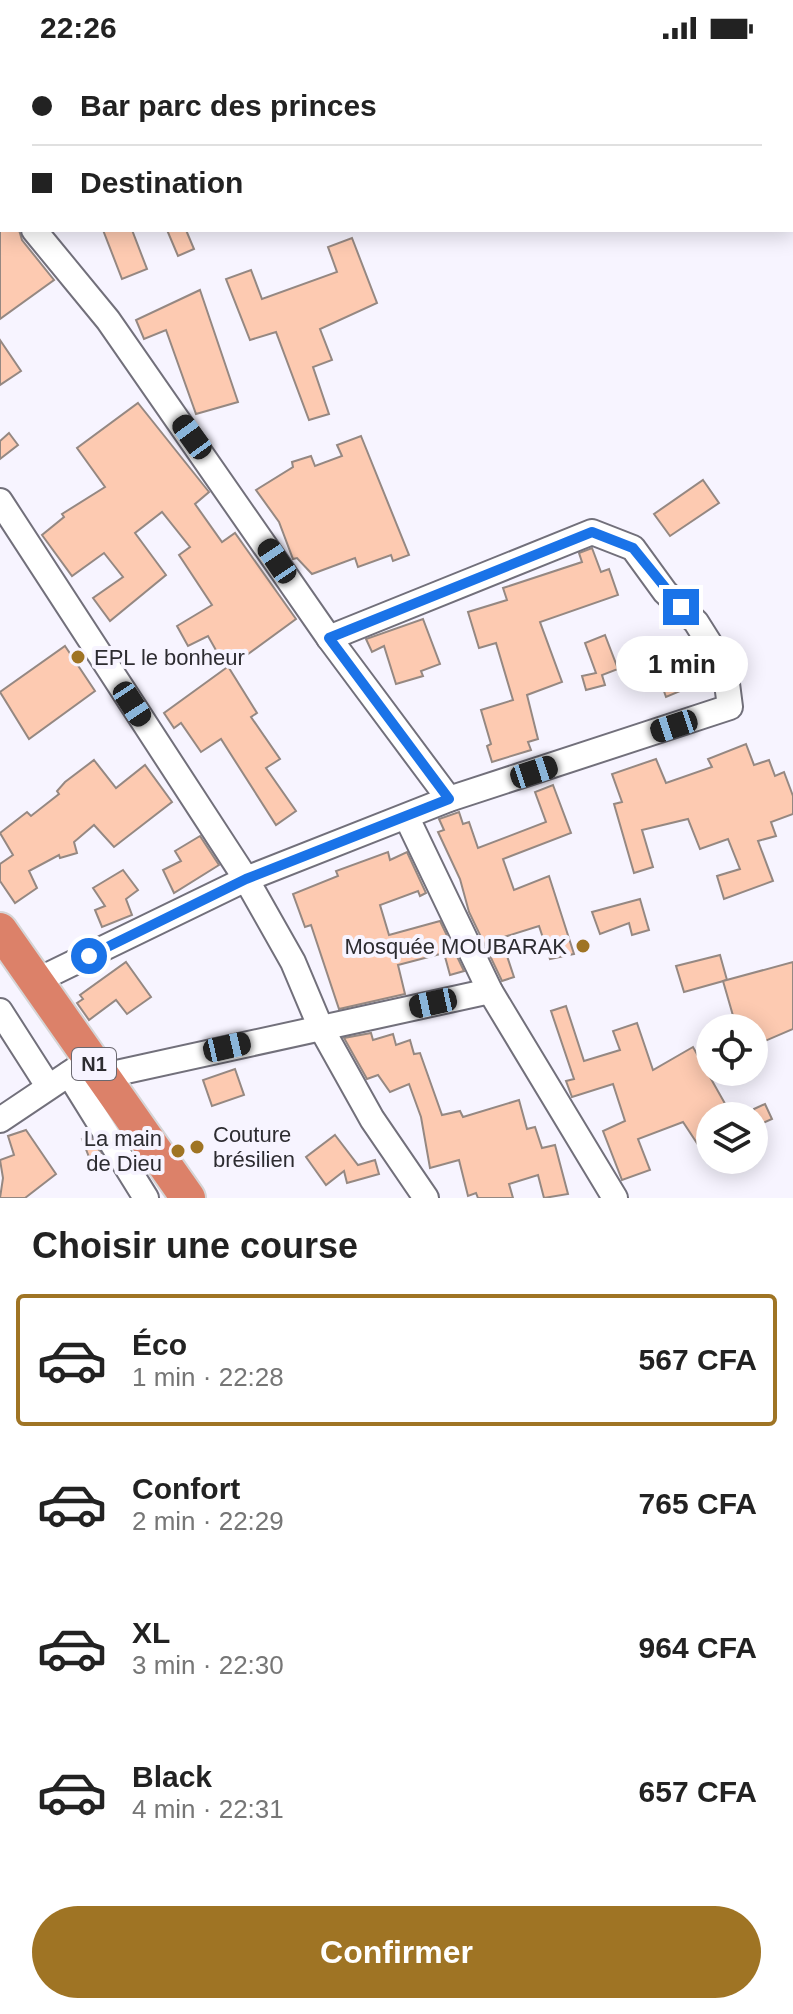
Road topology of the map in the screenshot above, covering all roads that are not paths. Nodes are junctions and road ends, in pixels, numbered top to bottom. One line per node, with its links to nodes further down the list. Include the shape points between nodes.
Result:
1 (36, 232): 3 (street, via 108,320)
2 (0, 501): 6 (street)
3 (329, 638): 4 (street); 4 (street, via 592,532 633,548 665,592 696,622 725,668 730,707)
4 (449, 799): 5 (street)
5 (407, 818): 6 (street); 9 (street)
6 (246, 879): 8 (street); 11 (street, via 293,962)
7 (0, 930): 8 (highway, N1)
8 (36, 981): 12 (highway, N1)
9 (490, 991): 11 (street); 18 (street)
10 (0, 1011): 13 (street)
11 (320, 1026): 12 (street); 17 (street, via 372,1119)
12 (88, 1070): 13 (street); 15 (street); 16 (highway, N1)
13 (48, 1086): 14 (street)
14 (0, 1120)
15 (146, 1198)
16 (188, 1198)
17 (426, 1198)
18 (615, 1198)

